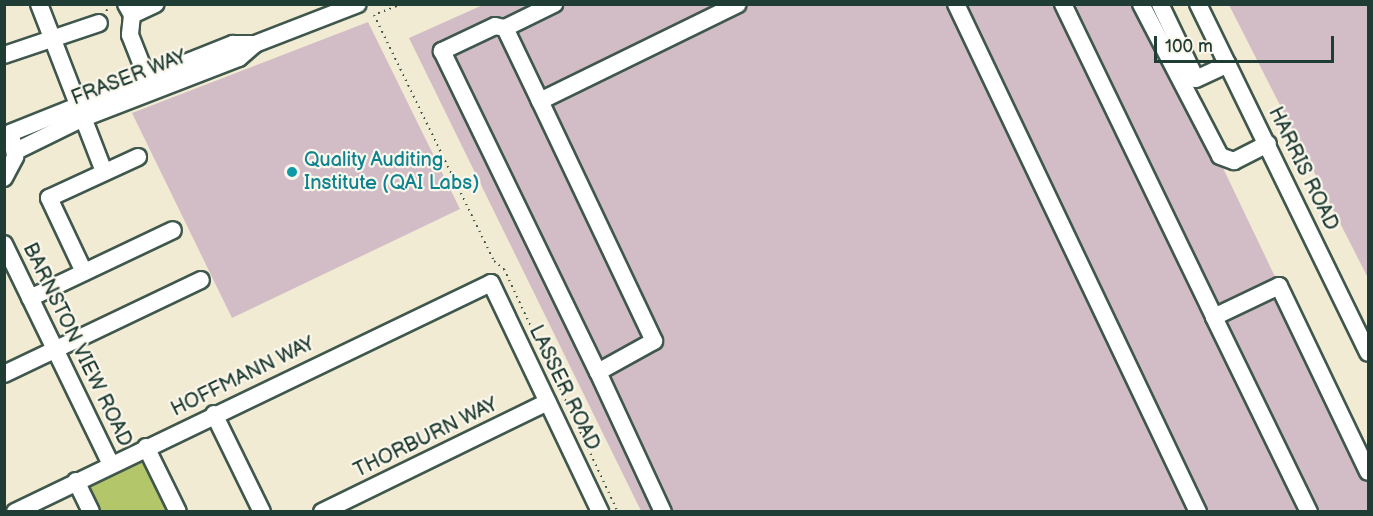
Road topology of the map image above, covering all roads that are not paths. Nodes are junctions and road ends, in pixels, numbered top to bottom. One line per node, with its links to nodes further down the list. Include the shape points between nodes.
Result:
1 (39, 4): 14 (street)
2 (156, 4): 11 (street)
3 (358, 4): 17 (street, FRASER WAY, via 255,44 233,44)
4 (554, 4): 13 (street)
5 (738, 4): 18 (street)
6 (956, 4): 50 (street)
7 (1063, 4): 32 (street)
8 (1141, 4): 21 (street, via 1220,156 1234,161)
9 (1160, 4): 16 (street, via 1196,79)
10 (1198, 4): 16 (street, HARRIS ROAD)
11 (129, 10): 17 (street, via 130,35)
12 (99, 23): 14 (street)
13 (505, 28): 18 (street); 35 (street, via 495,27 442,51)
14 (49, 38): 15 (street); 19 (street)
15 (4, 55)
16 (1228, 63): 21 (street, HARRIS ROAD)
17 (150, 85): 19 (street, FRASER WAY)
18 (540, 100): 35 (street, via 654,341)
19 (79, 113): 20 (street, FRASER WAY); 22 (street, FRASER WAY); 24 (street)
20 (7, 132): 22 (street)
21 (1268, 144): 34 (street, HARRIS ROAD)
22 (16, 151): 25 (street)
23 (138, 157): 24 (street)
24 (104, 172): 28 (street, via 49,198)
25 (4, 178)
26 (173, 230): 28 (street)
27 (4, 244): 31 (street, BARNSTON VIEW ROAD)
28 (84, 272): 31 (street)
29 (201, 280): 33 (street)
30 (490, 283): 37 (street, LASSER ROAD); 38 (street, HOFFMANN WAY)
31 (30, 298): 33 (street, BARNSTON VIEW ROAD)
32 (1214, 317): 41 (street, via 1279,286); 51 (street)
33 (55, 350): 36 (street); 40 (street, BARNSTON VIEW ROAD)
34 (1368, 353)
35 (598, 372): 49 (street)
36 (4, 374)
37 (548, 402): 47 (street, THORBURN WAY); 48 (street, LASSER ROAD)
38 (214, 414): 39 (street, HOFFMANN WAY); 46 (street)
39 (146, 447): 40 (street, HOFFMANN WAY); 45 (street)
40 (111, 464): 42 (street, HOFFMANN WAY)
41 (1368, 472)
42 (76, 481): 43 (street, HOFFMANN WAY); 44 (street)
43 (15, 512)
44 (91, 512)
45 (178, 512)
46 (262, 512)
47 (322, 512)
48 (600, 512)
49 (663, 512)
50 (1198, 512)
51 (1309, 512)

